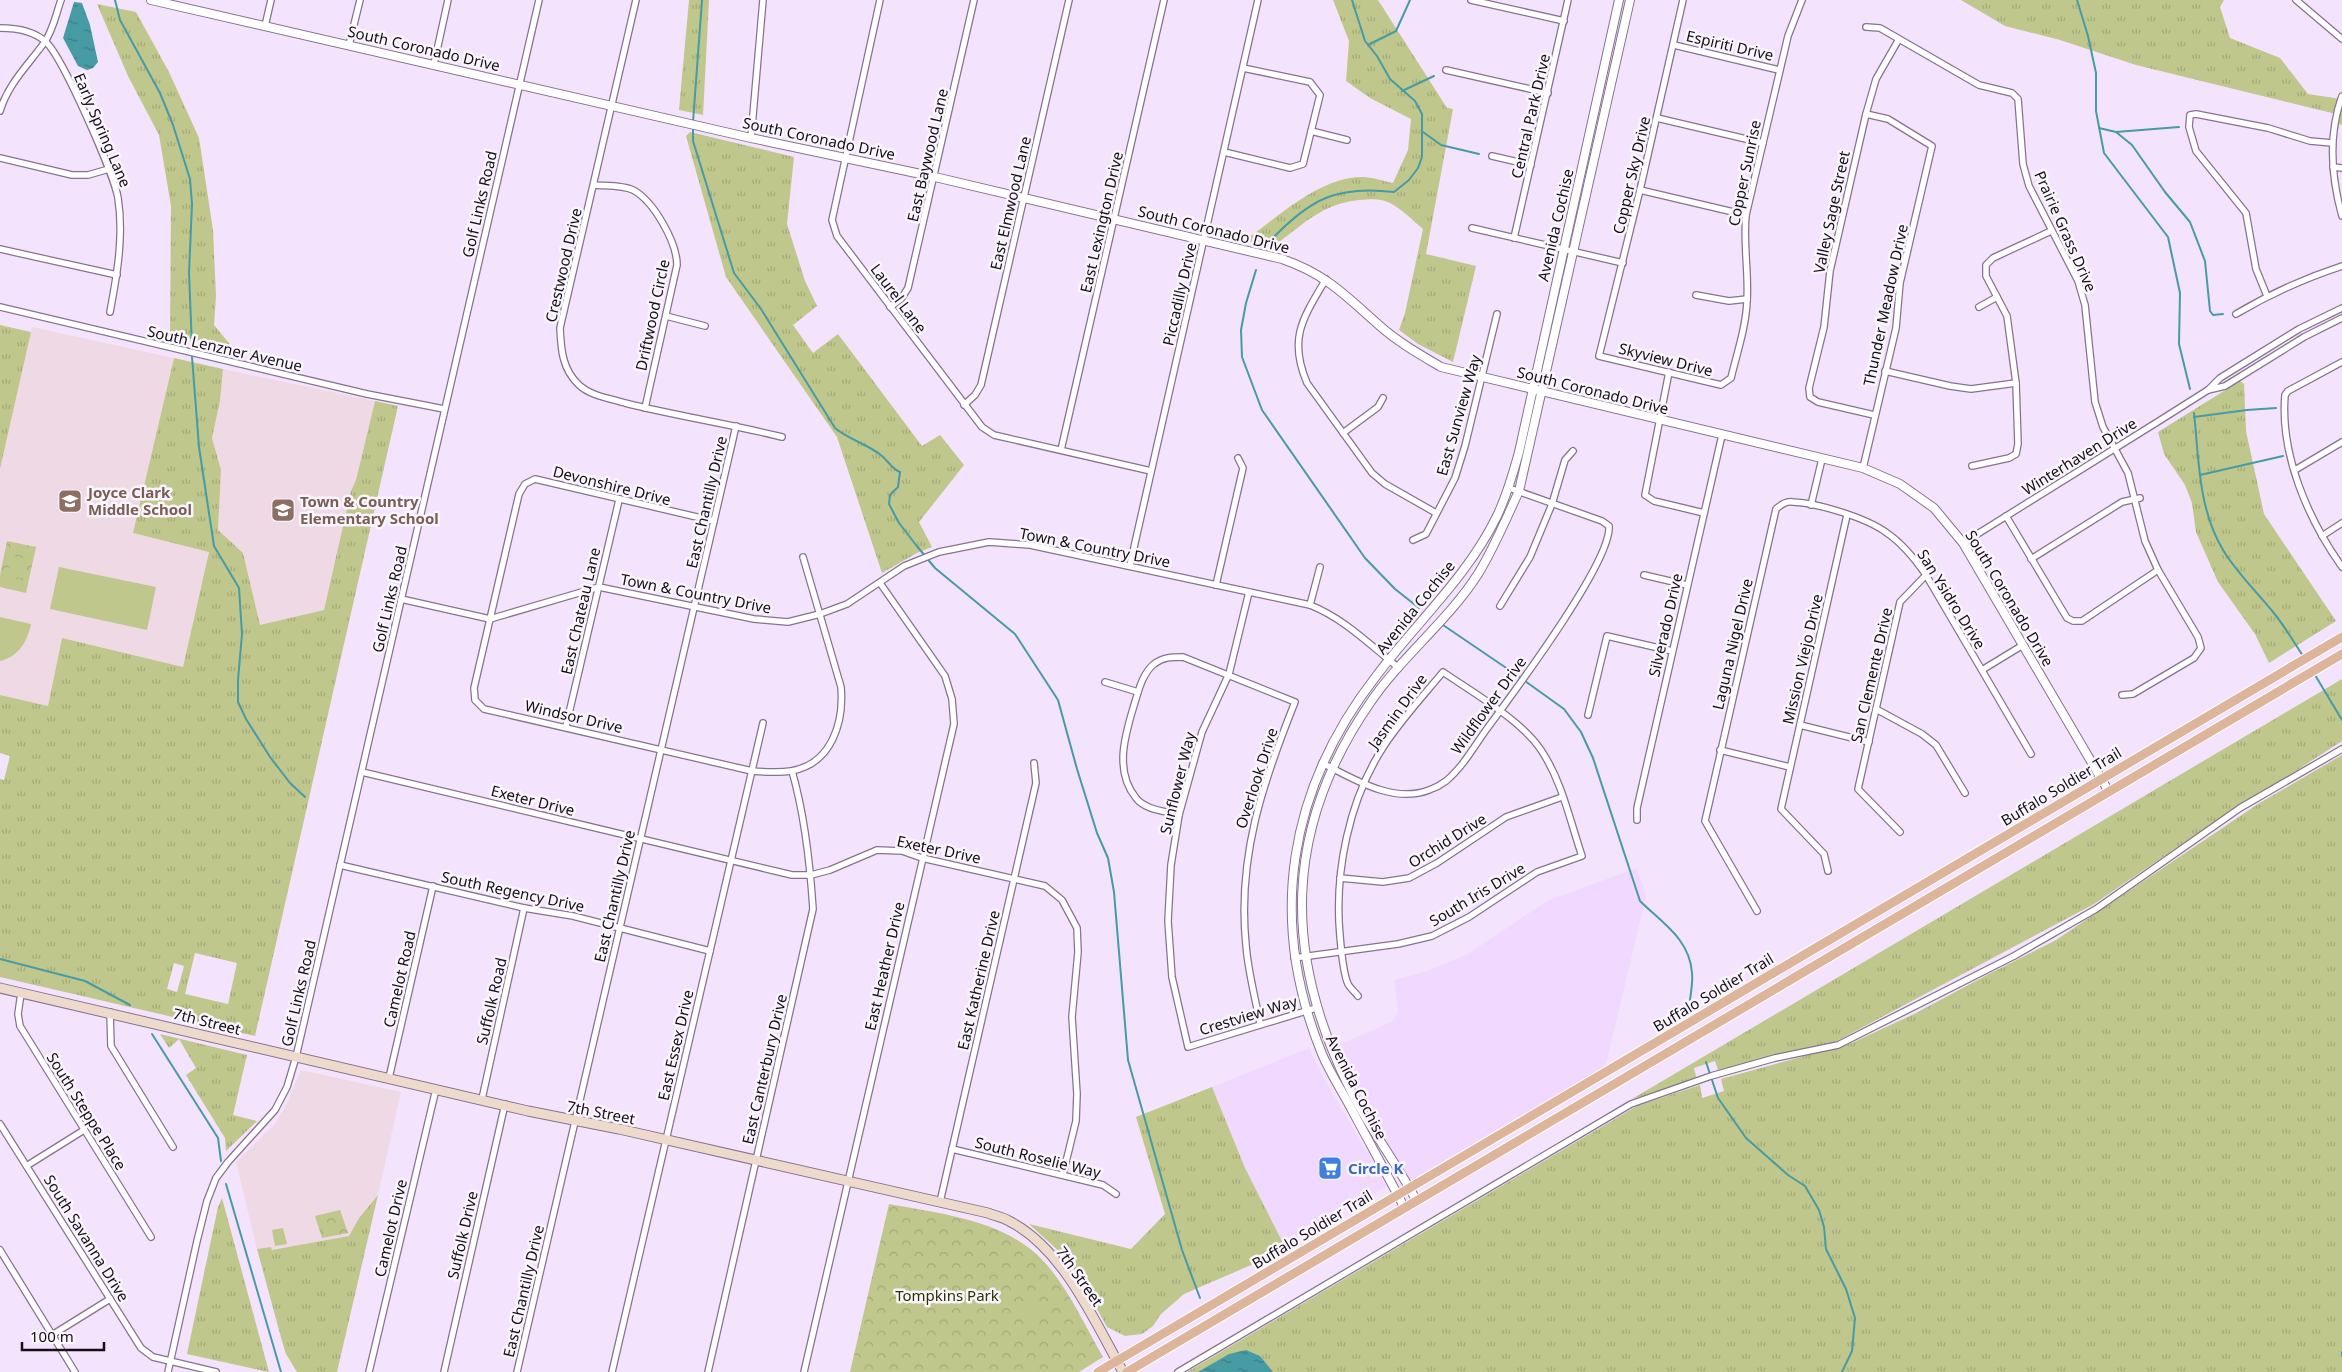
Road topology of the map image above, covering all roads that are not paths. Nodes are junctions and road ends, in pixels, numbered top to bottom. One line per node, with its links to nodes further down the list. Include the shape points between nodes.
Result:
1 (60, 0): 28 (street)
2 (151, 0): 21 (street, South Coronado Drive)
3 (271, 0): 23 (street)
4 (360, 0): 29 (street)
5 (448, 0): 31 (street)
6 (539, 0): 35 (street, Golf Links Road)
7 (636, 0): 38 (street, Crestwood Drive)
8 (763, 0): 43 (street)
9 (880, 0): 50 (street, Laurel Lane)
10 (974, 0): 55 (street, East Baywood Lane)
11 (1070, 0): 58 (street, East Elmwood Lane)
12 (1164, 0): 61 (street, East Lexington Drive)
13 (1258, 0): 32 (street, Piccadilly Drive)
14 (1471, 0): 22 (street)
15 (1568, 0): 22 (street, Central Park Drive)
16 (1619, 0): 67 (street, Avenida Cochise)
17 (1630, 0): 68 (street, Avenida Cochise)
18 (1683, 0): 30 (street, Copper Sky Drive)
19 (1801, 0): 34 (street, Copper Sunrise)
20 (2296, 0): 27 (street)
21 (169, 2): 23 (street, South Coronado Drive)
22 (1564, 22): 36 (street, Central Park Drive)
23 (265, 26): 29 (street, South Coronado Drive)
24 (1866, 27): 26 (street, via 1880,28)
25 (0, 28): 28 (street, Early Spring Lane, via 17,28)
26 (1899, 39): 40 (street, Valley Sage Street, via 1876,79); 63 (street, Prairie Grass Drive, via 1980,85 2012,93 2018,99 2023,164 2029,186)
27 (2342, 39)
28 (45, 41): 39 (street, via 17,77); 54 (street, Early Spring Lane, via 60,60)
29 (349, 45): 31 (street, South Coronado Drive)
30 (1674, 45): 34 (street, Espiriti Drive); 41 (street, Copper Sky Drive)
31 (434, 64): 35 (street, South Coronado Drive)
32 (1243, 68): 42 (street, via 1310,82 1320,95); 47 (street, Piccadilly Drive)
33 (1446, 70): 36 (street)
34 (1779, 70): 46 (street, Copper Sunrise)
35 (520, 85): 38 (street, South Coronado Drive); 100 (street, Golf Links Road)
36 (1548, 94): 51 (street, Central Park Drive)
37 (2342, 96): 45 (street)
38 (612, 105): 43 (street, South Coronado Drive); 56 (street, Crestwood Drive)
39 (0, 111)
40 (1866, 114): 89 (street, Thunder Meadow Drive, via 1888,119 1932,146 1900,283 1896,328); 101 (street, Valley Sage Street, via 1830,271 1824,327 1809,388 1810,396 1818,402)
41 (1657, 118): 46 (street); 57 (street, Copper Sky Drive)
42 (1311, 131): 44 (street); 47 (street, via 1303,164 1290,168)
43 (751, 138): 50 (street, South Coronado Drive)
44 (1347, 140)
45 (2332, 143): 52 (street); 74 (street, via 2310,141 2268,128 2196,114 2190,116 2189,127 2196,151 2246,213 2256,269)
46 (1763, 144): 59 (street, Copper Sunrise)
47 (1224, 152): 65 (street, Piccadilly Drive)
48 (1492, 156): 51 (street)
49 (0, 158): 54 (street, via 72,175 88,175)
50 (845, 158): 55 (street, South Coronado Drive); 78 (street, Laurel Lane, via 832,220 836,236)
51 (1532, 165): 64 (street, Central Park Drive)
52 (2333, 167): 53 (street); 60 (street)
53 (2342, 168)
54 (109, 169): 71 (street, Early Spring Lane, via 118,197)
55 (935, 177): 58 (street, South Coronado Drive); 78 (street, East Baywood Lane, via 908,288)
56 (594, 185): 84 (street, Driftwood Circle, via 632,190 648,204 671,236 677,253 677,266); 99 (street, Crestwood Drive, via 560,328 561,355 579,385 595,395)
57 (1640, 190): 59 (street); 69 (street, Copper Sky Drive)
58 (1024, 198): 61 (street, South Coronado Drive); 98 (street, East Elmwood Lane, via 981,386)
59 (1746, 215): 76 (street, Copper Sunrise)
60 (2342, 216)
61 (1115, 218): 65 (street, South Coronado Drive); 109 (street, East Lexington Drive)
62 (1472, 228): 64 (street)
63 (2051, 231): 75 (street, via 1993,258 1986,265 1986,276); 108 (street, Prairie Grass Drive, via 2078,281 2085,304 2095,402)
64 (1514, 238): 67 (street)
65 (1204, 240): 72 (street, South Coronado Drive, via 1282,259); 116 (street, Piccadilly Drive)
66 (0, 249): 71 (street)
67 (1564, 249): 68 (street); 94 (street, Avenida Cochise)
68 (1574, 251): 69 (street); 96 (street, Avenida Cochise)
69 (1623, 263): 87 (street, Copper Sky Drive)
70 (2342, 266): 74 (street)
71 (118, 275): 81 (street, Early Spring Lane)
72 (1326, 279): 91 (street, South Coronado Drive, via 1410,349 1440,367); 104 (street, via 1305,314 1298,353 1307,383)
73 (1696, 295): 76 (street, via 1729,301)
74 (2267, 296): 83 (street)
75 (1997, 297): 79 (street); 93 (street, via 2007,316)
76 (1747, 299): 92 (street, Copper Sunrise, via 1731,378)
77 (0, 307): 100 (street, South Lenzner Avenue, via 367,394)
78 (890, 307): 98 (street, Laurel Lane)
79 (1979, 307)
80 (2342, 308): 95 (street, Winterhaven Drive, via 2299,329 2220,378)
81 (110, 312)
82 (1497, 314): 91 (street, East Sunview Way)
83 (2236, 314)
84 (666, 316): 86 (street); 99 (street, Driftwood Circle)
85 (2342, 318): 95 (street, Winterhaven Drive, via 2304,337 2225,386)
86 (705, 326)
87 (1599, 356): 90 (street, Skyview Drive)
88 (2342, 362): 115 (street, via 2285,395 2286,435)
89 (1885, 371): 93 (street, via 1971,388); 101 (street, Thunder Meadow Drive)
90 (1669, 372): 92 (street, Skyview Drive, via 1721,385); 102 (street)
91 (1482, 378): 94 (street, South Coronado Drive); 124 (street, East Sunview Way, via 1455,478)
92 (1726, 383)
93 (2016, 383): 113 (street, via 2016,454)
94 (1533, 390): 96 (street, South Coronado Drive); 117 (street, Avenida Cochise)
95 (2208, 390): 108 (street, Winterhaven Drive)
96 (1542, 392): 102 (street, South Coronado Drive); 118 (street, Avenida Cochise)
97 (1383, 398): 104 (street, via 1378,407)
98 (964, 405): 109 (street, Laurel Lane, via 982,427 994,435)
99 (645, 408): 103 (street, Crestwood Drive)
100 (444, 409): 145 (street, Golf Links Road)
101 (1874, 415): 114 (street, Thunder Meadow Drive)
102 (1658, 420): 105 (street, South Coronado Drive); 123 (street, via 1645,495 1654,501)
103 (736, 426): 106 (street, Crestwood Drive); 127 (street, East Chantilly Drive)
104 (1342, 433): 124 (street, via 1372,473)
105 (1722, 435): 112 (street, South Coronado Drive); 123 (street, Silverado Drive)
106 (782, 436)
107 (2342, 442): 115 (street)
108 (2113, 448): 119 (street, Prairie Grass Drive); 126 (street, Winterhaven Drive)
109 (1061, 450): 116 (street, Laurel Lane)
110 (1573, 451): 121 (street, via 1565,460)
111 (1238, 458): 141 (street, via 1243,468)
112 (1822, 459): 114 (street, South Coronado Drive); 122 (street)
113 (1972, 466)
114 (1863, 468): 131 (street, South Coronado Drive, via 1900,484 1934,508)
115 (2295, 470): 129 (street, via 2306,506)
116 (1151, 471): 134 (street, Piccadilly Drive)
117 (1509, 488): 118 (street); 155 (street, Avenida Cochise, via 1472,558)
118 (1519, 491): 121 (street); 156 (street, Avenida Cochise, via 1478,575)
119 (2138, 498): 133 (street, via 2122,502); 137 (street, Prairie Grass Drive, via 2145,541)
120 (619, 500): 127 (street, Devonshire Drive); 142 (street, East Chateau Lane); 150 (street, Devonshire Drive, via 535,479 525,484 519,494)
121 (1552, 504): 147 (street, via 1530,557); 163 (street, Wildflower Drive, via 1602,521 1609,526 1610,534 1573,606)
122 (1811, 506): 125 (street, San Ysidro Drive); 171 (street, Laguna Nigel Drive, via 1791,502 1776,509)
123 (1704, 513): 143 (street, Silverado Drive)
124 (1436, 514): 130 (street, East Sunview Way, via 1426,534)
125 (1847, 514): 139 (street, San Ysidro Drive, via 1888,533 1916,559); 166 (street, Mission Viejo Drive)
126 (2006, 516): 131 (street, Winterhaven Drive); 133 (street)
127 (714, 521): 148 (street, East Chantilly Drive)
128 (2342, 523): 129 (street)
129 (2322, 536): 136 (street)
130 (1413, 540)
131 (1963, 543): 152 (street, South Coronado Drive)
132 (803, 556): 149 (street)
133 (2031, 559): 137 (street, via 2067,618 2073,621 2082,620)
134 (1130, 565): 140 (street, Town & Country Drive, via 1030,544 989,542 939,552 904,566); 141 (street, Town & Country Drive)
135 (1320, 567): 146 (street)
136 (2342, 567)
137 (2158, 570): 161 (street, Prairie Grass Drive, via 2202,648 2194,658 2133,694)
138 (1644, 575): 143 (street)
139 (1926, 575): 157 (street, San Ysidro Drive); 162 (street, San Clemente Drive, via 1900,602)
140 (880, 583): 149 (street, Town & Country Drive, via 847,604); 189 (street, East Heather Drive, via 945,676 952,699 954,724)
141 (1216, 585): 144 (street, Town & Country Drive)
142 (599, 586): 148 (street, Town & Country Drive); 150 (street, Town & Country Drive); 167 (street, East Chateau Lane)
143 (1687, 586): 153 (street, Silverado Drive)
144 (1249, 592): 146 (street, Town & Country Drive); 158 (street, Sunflower Way)
145 (401, 599): 150 (street, Town & Country Drive); 179 (street, Golf Links Road)
146 (1310, 605): 155 (street, Town & Country Drive, via 1331,613)
147 (1500, 606)
148 (694, 607): 149 (street, Town & Country Drive, via 754,620 788,622); 169 (street, East Chantilly Drive)
149 (820, 614): 178 (street, via 841,687 843,707 835,738 810,764)
150 (490, 619): 167 (street, Windsor Drive, via 474,688 475,700 484,709)
151 (2342, 637): 180 (main road, Buffalo Soldier Trail)
152 (2022, 645): 157 (street); 180 (street, South Coronado Drive)
153 (1672, 651): 164 (street, via 1607,636); 186 (street, Silverado Drive)
154 (2342, 654): 183 (main road, Buffalo Soldier Trail)
155 (1389, 660): 156 (street, Town & Country Drive); 174 (street, Avenida Cochise, via 1348,714)
156 (1399, 668): 176 (street, Avenida Cochise, via 1370,703)
157 (1982, 670): 172 (street, San Ysidro Drive)
158 (1230, 674): 160 (street, via 1183,657 1164,658 1147,671); 185 (street, Sunflower Way, via 1202,732); 210 (street, Overlook Drive, via 1295,702 1270,764 1257,809 1246,870 1246,945)
159 (1105, 682): 160 (street)
160 (1138, 692): 185 (street, via 1124,737 1124,768 1128,785 1136,799 1146,807)
161 (2122, 695)
162 (1876, 709): 168 (street, San Clemente Drive); 182 (street, via 1936,745)
163 (1500, 711): 181 (street, Wildflower Drive, via 1446,781 1410,795 1388,793); 181 (street, Jasmin Drive, via 1443,672 1383,747); 184 (street, via 1540,748)
164 (1588, 715)
165 (763, 723): 177 (street, East Essex Drive)
166 (1800, 725): 168 (street); 175 (street, Mission Viejo Drive)
167 (566, 726): 169 (street, Windsor Drive)
168 (1869, 742): 187 (street, San Clemente Drive, via 1858,789)
169 (661, 749): 177 (street, Windsor Drive); 188 (street, East Chantilly Drive)
170 (2342, 749): 250 (street, via 2240,808 2096,909 2014,956 1838,1044 1710,1076 1631,1104)
171 (1720, 750): 175 (street); 198 (street, Laguna Nigel Drive, via 1705,821)
172 (2031, 754)
173 (1034, 763): 194 (street, East Katherine Drive, via 1036,783)
174 (1322, 763): 176 (street, Wildflower Drive); 203 (street, Avenida Cochise, via 1298,841 1291,885)
175 (1790, 767): 192 (street, Mission Viejo Drive, via 1781,809 1824,854)
176 (1332, 768): 181 (street, Wildflower Drive); 202 (street, Avenida Cochise, via 1307,843 1302,886)
177 (752, 771): 178 (street, Windsor Drive); 190 (street, East Essex Drive)
178 (792, 771): 193 (street, East Canterbury Drive, via 800,798)
179 (362, 772): 188 (street, Exeter Drive); 191 (street, Golf Links Road)
180 (2101, 778): 183 (street, South Coronado Drive); 227 (main road, Buffalo Soldier Trail)
181 (1365, 784): 195 (street, Jasmin Drive, via 1348,830)
182 (1965, 792)
183 (2109, 792): 230 (main road, Buffalo Soldier Trail)
184 (1562, 797): 195 (street, Orchid Drive, via 1506,817 1409,878 1383,882); 200 (street, South Iris Drive, via 1582,856 1538,872 1432,936 1398,944)
185 (1179, 815): 211 (street, Sunflower Way, via 1171,866 1168,921 1172,977)
186 (1637, 820)
187 (1900, 832)
188 (640, 839): 190 (street, Exeter Drive); 199 (street, East Chantilly Drive)
189 (922, 858): 193 (street, Exeter Drive, via 902,851 877,850); 194 (street, Exeter Drive); 226 (street, East Heather Drive)
190 (731, 862): 193 (street, Exeter Drive, via 792,875); 201 (street, East Essex Drive)
191 (340, 865): 196 (street, South Regency Drive); 212 (street, Golf Links Road)
192 (1828, 871)
193 (811, 875): 223 (street, East Canterbury Drive, via 813,909)
194 (1015, 878): 222 (street, East Katherine Drive); 225 (street, Exeter Drive, via 1045,886 1062,900 1076,928 1078,952 1072,1017 1076,1121)
195 (1340, 878): 200 (street, Jasmin Drive, via 1338,912)
196 (433, 886): 197 (street, South Regency Drive); 213 (street, Camelot Road)
197 (524, 908): 199 (street, South Regency Drive); 215 (street, Suffolk Road)
198 (1758, 911)
199 (620, 928): 201 (street, South Regency Drive); 217 (street, East Chantilly Drive)
200 (1342, 950): 202 (street, South Iris Drive); 206 (street, Jasmin Drive, via 1348,984)
201 (710, 951): 220 (street, East Essex Drive)
202 (1305, 956): 203 (street, South Iris Drive); 207 (street, Avenida Cochise)
203 (1294, 958): 208 (street, Avenida Cochise)
204 (0, 988): 205 (main road, 7th Street)
205 (20, 992): 209 (main road, 7th Street); 219 (street, South Steppe Place, via 20,1026)
206 (1358, 996)
207 (1316, 1008): 208 (street, Crestview Way); 227 (street, Avenida Cochise, via 1351,1092)
208 (1306, 1011): 210 (street, Crestview Way); 229 (street, Avenida Cochise, via 1322,1056)
209 (110, 1012): 212 (main road, 7th Street); 221 (street, via 111,1046)
210 (1260, 1023): 211 (street, Crestview Way)
211 (1188, 1047)
212 (296, 1056): 213 (main road, 7th Street); 237 (street, Golf Links Road, via 287,1087 275,1110 216,1178 207,1201)
213 (389, 1078): 214 (main road, 7th Street)
214 (436, 1089): 215 (main road, 7th Street); 242 (street, Camelot Drive)
215 (482, 1099): 216 (main road, 7th Street)
216 (505, 1104): 217 (main road, 7th Street); 243 (street, Suffolk Drive)
217 (575, 1121): 220 (main road, 7th Street); 244 (street, East Chantilly Drive)
218 (0, 1124): 224 (street, South Savanna Drive)
219 (84, 1130): 224 (street); 233 (street, South Steppe Place)
220 (666, 1140): 223 (main road, 7th Street); 245 (street, East Essex Drive)
221 (173, 1147)
222 (952, 1149): 225 (street, South Roselie Way); 231 (street, East Katherine Drive)
223 (756, 1160): 226 (main road, 7th Street); 246 (street, East Canterbury Drive)
224 (28, 1166): 235 (street, South Savanna Drive)
225 (1063, 1174): 228 (street, South Roselie Way, via 1103,1185)
226 (847, 1181): 231 (main road, 7th Street); 247 (street, East Heather Drive)
227 (1409, 1187): 229 (main road, Buffalo Soldier Trail); 230 (street, Avenida Cochise)
228 (1116, 1194)
229 (1397, 1194): 232 (street, Avenida Cochise); 238 (main road, Buffalo Soldier Trail)
230 (1416, 1200): 232 (main road, Buffalo Soldier Trail)
231 (940, 1202): 238 (main road, 7th Street, via 1009,1220 1027,1232 1051,1255 1073,1284)
232 (1404, 1207): 249 (main road, Buffalo Soldier Trail)
233 (151, 1237)
234 (0, 1250): 236 (street)
235 (110, 1299): 236 (street); 237 (street, South Savanna Drive, via 141,1348)
236 (52, 1335): 239 (street)
237 (170, 1361): 240 (street, Golf Links Road); 241 (street, South Savanna Drive)
238 (1117, 1361): 248 (main road, Buffalo Soldier Trail); 249 (main road, 7th Street)
239 (75, 1372)
240 (168, 1372)
241 (216, 1372)
242 (369, 1372)
243 (444, 1372)
244 (517, 1372)
245 (612, 1372)
246 (708, 1372)
247 (804, 1372)
248 (1098, 1372)
249 (1125, 1372)
250 (1178, 1372)

